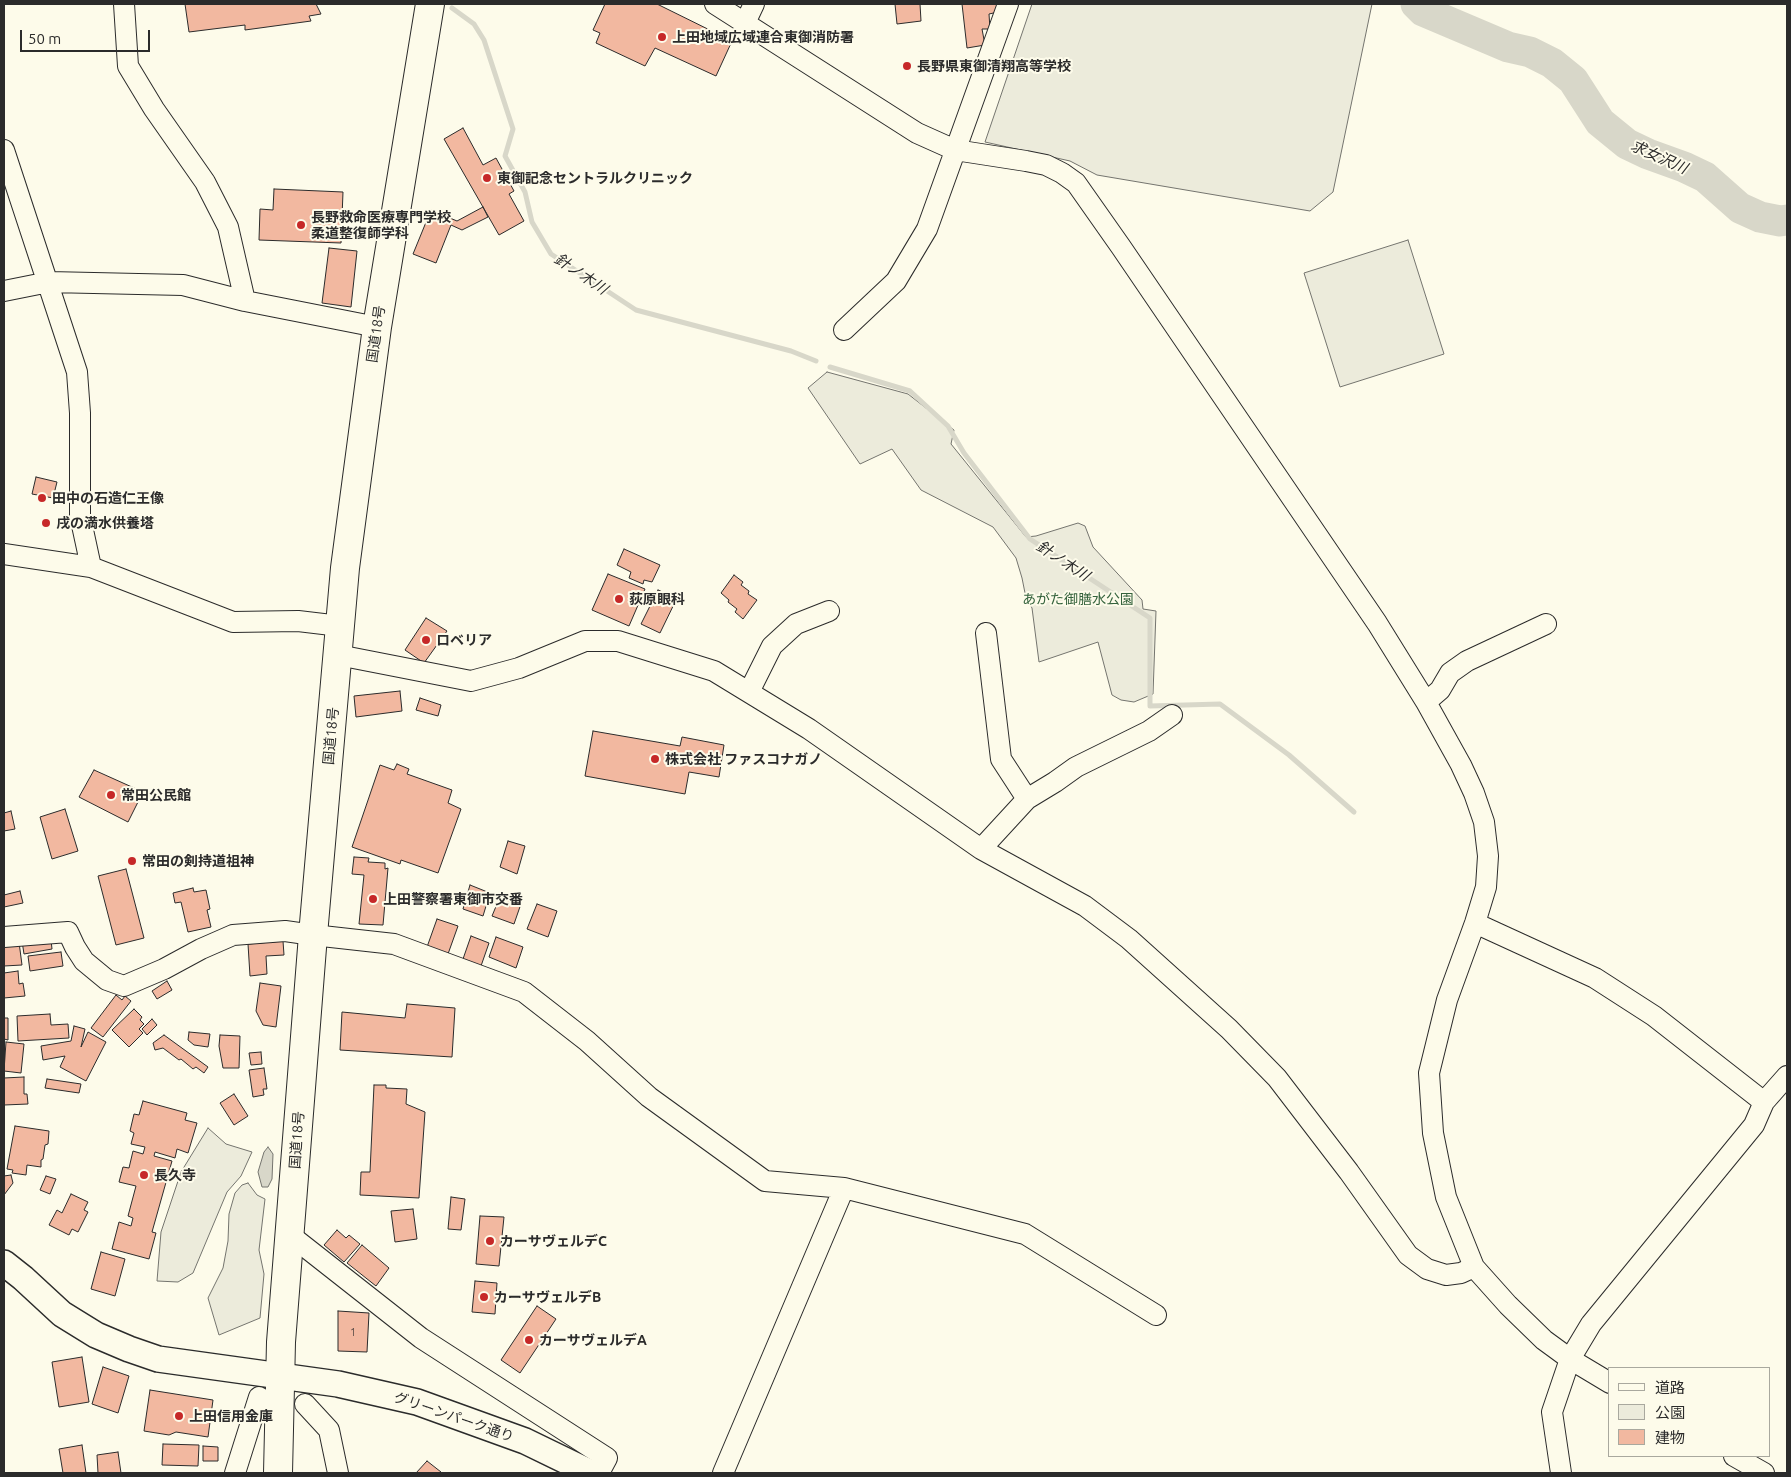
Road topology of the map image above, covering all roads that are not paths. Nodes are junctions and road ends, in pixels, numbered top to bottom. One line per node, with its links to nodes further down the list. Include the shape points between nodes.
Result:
1 (124, 4): 11 (street, via 128,66 154,110 205,182 228,227)
2 (430, 4): 12 (highway, 国道18号)
3 (715, 4): 6 (street)
4 (754, 4): 6 (street)
5 (1008, 4): 8 (street)
6 (745, 23): 8 (street, via 917,133)
7 (4, 150): 9 (street)
8 (955, 150): 13 (street, via 927,229 896,281); 22 (street, via 1026,160 1062,173 1076,183 1326,546)
9 (49, 282): 10 (street); 11 (street, via 183,285); 15 (street, via 77,372 80,516)
10 (4, 292)
11 (245, 301): 12 (street)
12 (377, 327): 18 (highway, 国道18号)
13 (844, 330)
14 (4, 554): 15 (street)
15 (91, 567): 18 (street, via 233,622 298,621)
16 (829, 611): 21 (street, via 796,624 772,646)
17 (1546, 624): 22 (street, via 1467,661 1450,673 1440,690)
18 (340, 626): 20 (highway, 国道18号)
19 (986, 633): 24 (street, via 1001,759)
20 (338, 655): 21 (street, via 471,681 519,668 585,641 618,641 714,671); 27 (highway, 国道18号)
21 (749, 692): 25 (street, via 809,729)
22 (1426, 702): 26 (street, via 1461,765 1484,822 1488,856 1486,887)
23 (1172, 715): 24 (street, via 1149,731 1076,767)
24 (1027, 799): 25 (street)
25 (982, 849): 34 (street, via 1085,906 1129,939 1229,1029 1278,1078 1408,1254 1427,1269 1446,1275)
26 (1475, 923): 30 (street, via 1603,984 1654,1016); 34 (street, via 1446,1000 1429,1073 1433,1133 1446,1197)
27 (313, 936): 28 (street, via 285,931 233,935 124,986 107,980 84,962 68,932); 31 (street, via 394,944 524,992 587,1041 649,1097 765,1181); 32 (highway, 国道18号)
28 (4, 937)
29 (1787, 1076): 30 (street)
30 (1764, 1102): 36 (street, via 1754,1125 1591,1324)
31 (844, 1188): 35 (street, via 1024,1234); 49 (street)
32 (290, 1235): 37 (highway, 国道18号); 41 (street, via 421,1338)
33 (4, 1263): 37 (main road, グリーンパーク通り, via 62,1314 115,1344 158,1358)
34 (1474, 1267): 36 (street, via 1544,1340)
35 (1156, 1315)
36 (1570, 1359): 38 (street); 50 (street, via 1552,1412)
37 (280, 1375): 42 (main road, グリーンパーク通り, via 365,1389 417,1402); 45 (highway, 国道18号)
38 (1608, 1382)
39 (259, 1396): 44 (street)
40 (305, 1404): 46 (street, via 330,1430)
41 (538, 1414): 42 (street); 48 (street, via 608,1458)
42 (525, 1441): 47 (main road, グリーンパーク通り)
43 (1736, 1457): 51 (street)
44 (235, 1473)
45 (278, 1473)
46 (338, 1473)
47 (591, 1473)
48 (599, 1473)
49 (722, 1473)
50 (1561, 1473)
51 (1764, 1473)

